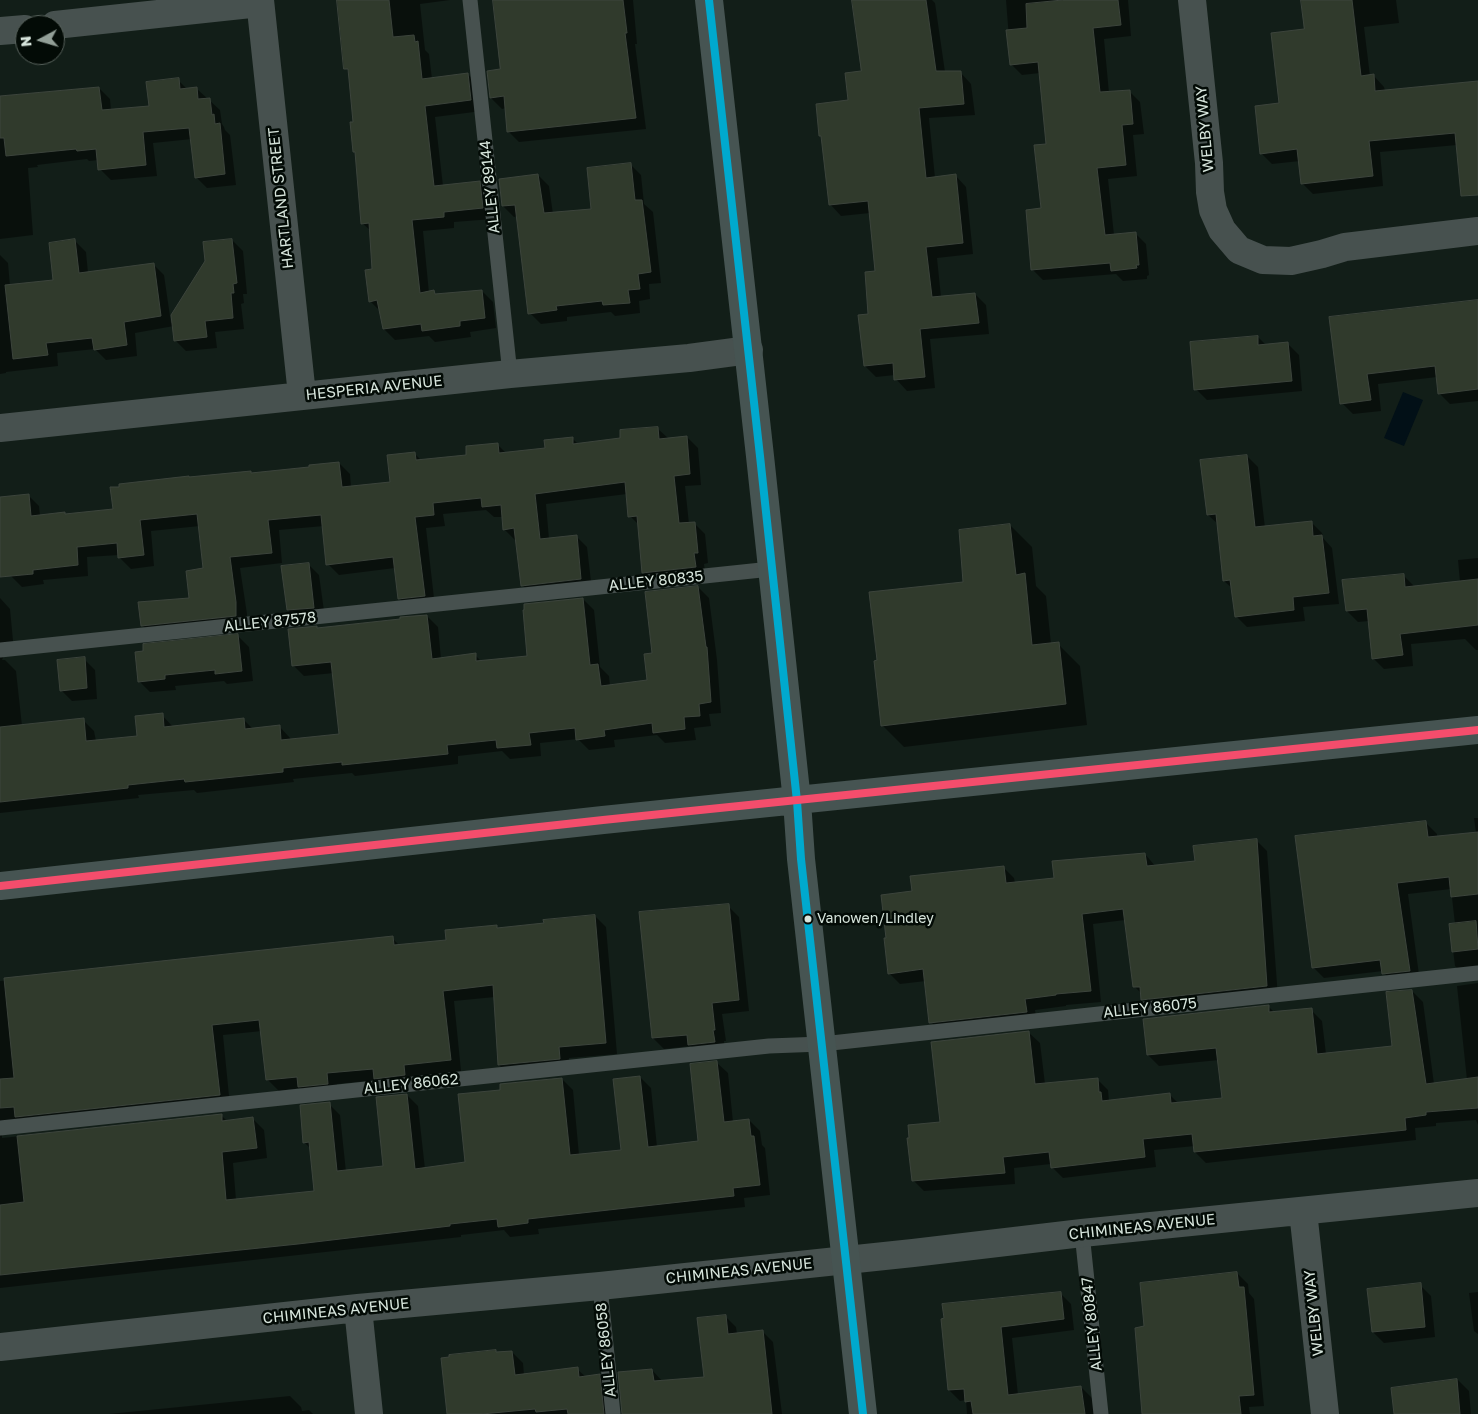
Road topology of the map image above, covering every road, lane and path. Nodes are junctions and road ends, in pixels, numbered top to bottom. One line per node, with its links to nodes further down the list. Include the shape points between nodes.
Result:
1 (470, 0): 10 (lane, ALLEY 89144)
2 (709, 0): 9 (main road)
3 (1192, 0): 8 (street, WELBY WAY, via 1213,210 1222,230 1239,250 1263,260 1291,260 1345,247)
4 (260, 2): 5 (street); 11 (street, HARTLAND STREET)
5 (65, 24)
6 (15, 29): 7 (street)
7 (0, 31)
8 (1478, 231)
9 (749, 350): 10 (street, HESPERIA AVENUE); 13 (main road)
10 (510, 374): 11 (street, HESPERIA AVENUE)
11 (302, 395): 12 (street, HESPERIA AVENUE)
12 (0, 428)
13 (771, 569): 14 (lane, ALLEY 80835); 17 (main road)
14 (540, 593): 15 (lane, ALLEY 87578)
15 (0, 650)
16 (1478, 730): 17 (main road)
17 (797, 801): 18 (main road); 20 (main road)
18 (0, 886)
19 (1478, 973): 20 (lane, ALLEY 86075)
20 (822, 1044): 21 (lane, ALLEY 86062, via 769,1046); 25 (main road)
21 (0, 1128)
22 (1478, 1193): 23 (street, CHIMINEAS AVENUE)
23 (1303, 1211): 24 (street, CHIMINEAS AVENUE); 33 (street, WELBY WAY)
24 (1082, 1233): 25 (street, CHIMINEAS AVENUE); 32 (lane, ALLEY 80847)
25 (845, 1260): 26 (street, CHIMINEAS AVENUE); 31 (main road)
26 (600, 1286): 27 (street, CHIMINEAS AVENUE); 30 (lane, ALLEY 86058)
27 (358, 1308): 28 (street, CHIMINEAS AVENUE); 29 (street)
28 (0, 1347)
29 (369, 1414)
30 (613, 1414)
31 (863, 1414)
32 (1101, 1414)
33 (1325, 1414)

